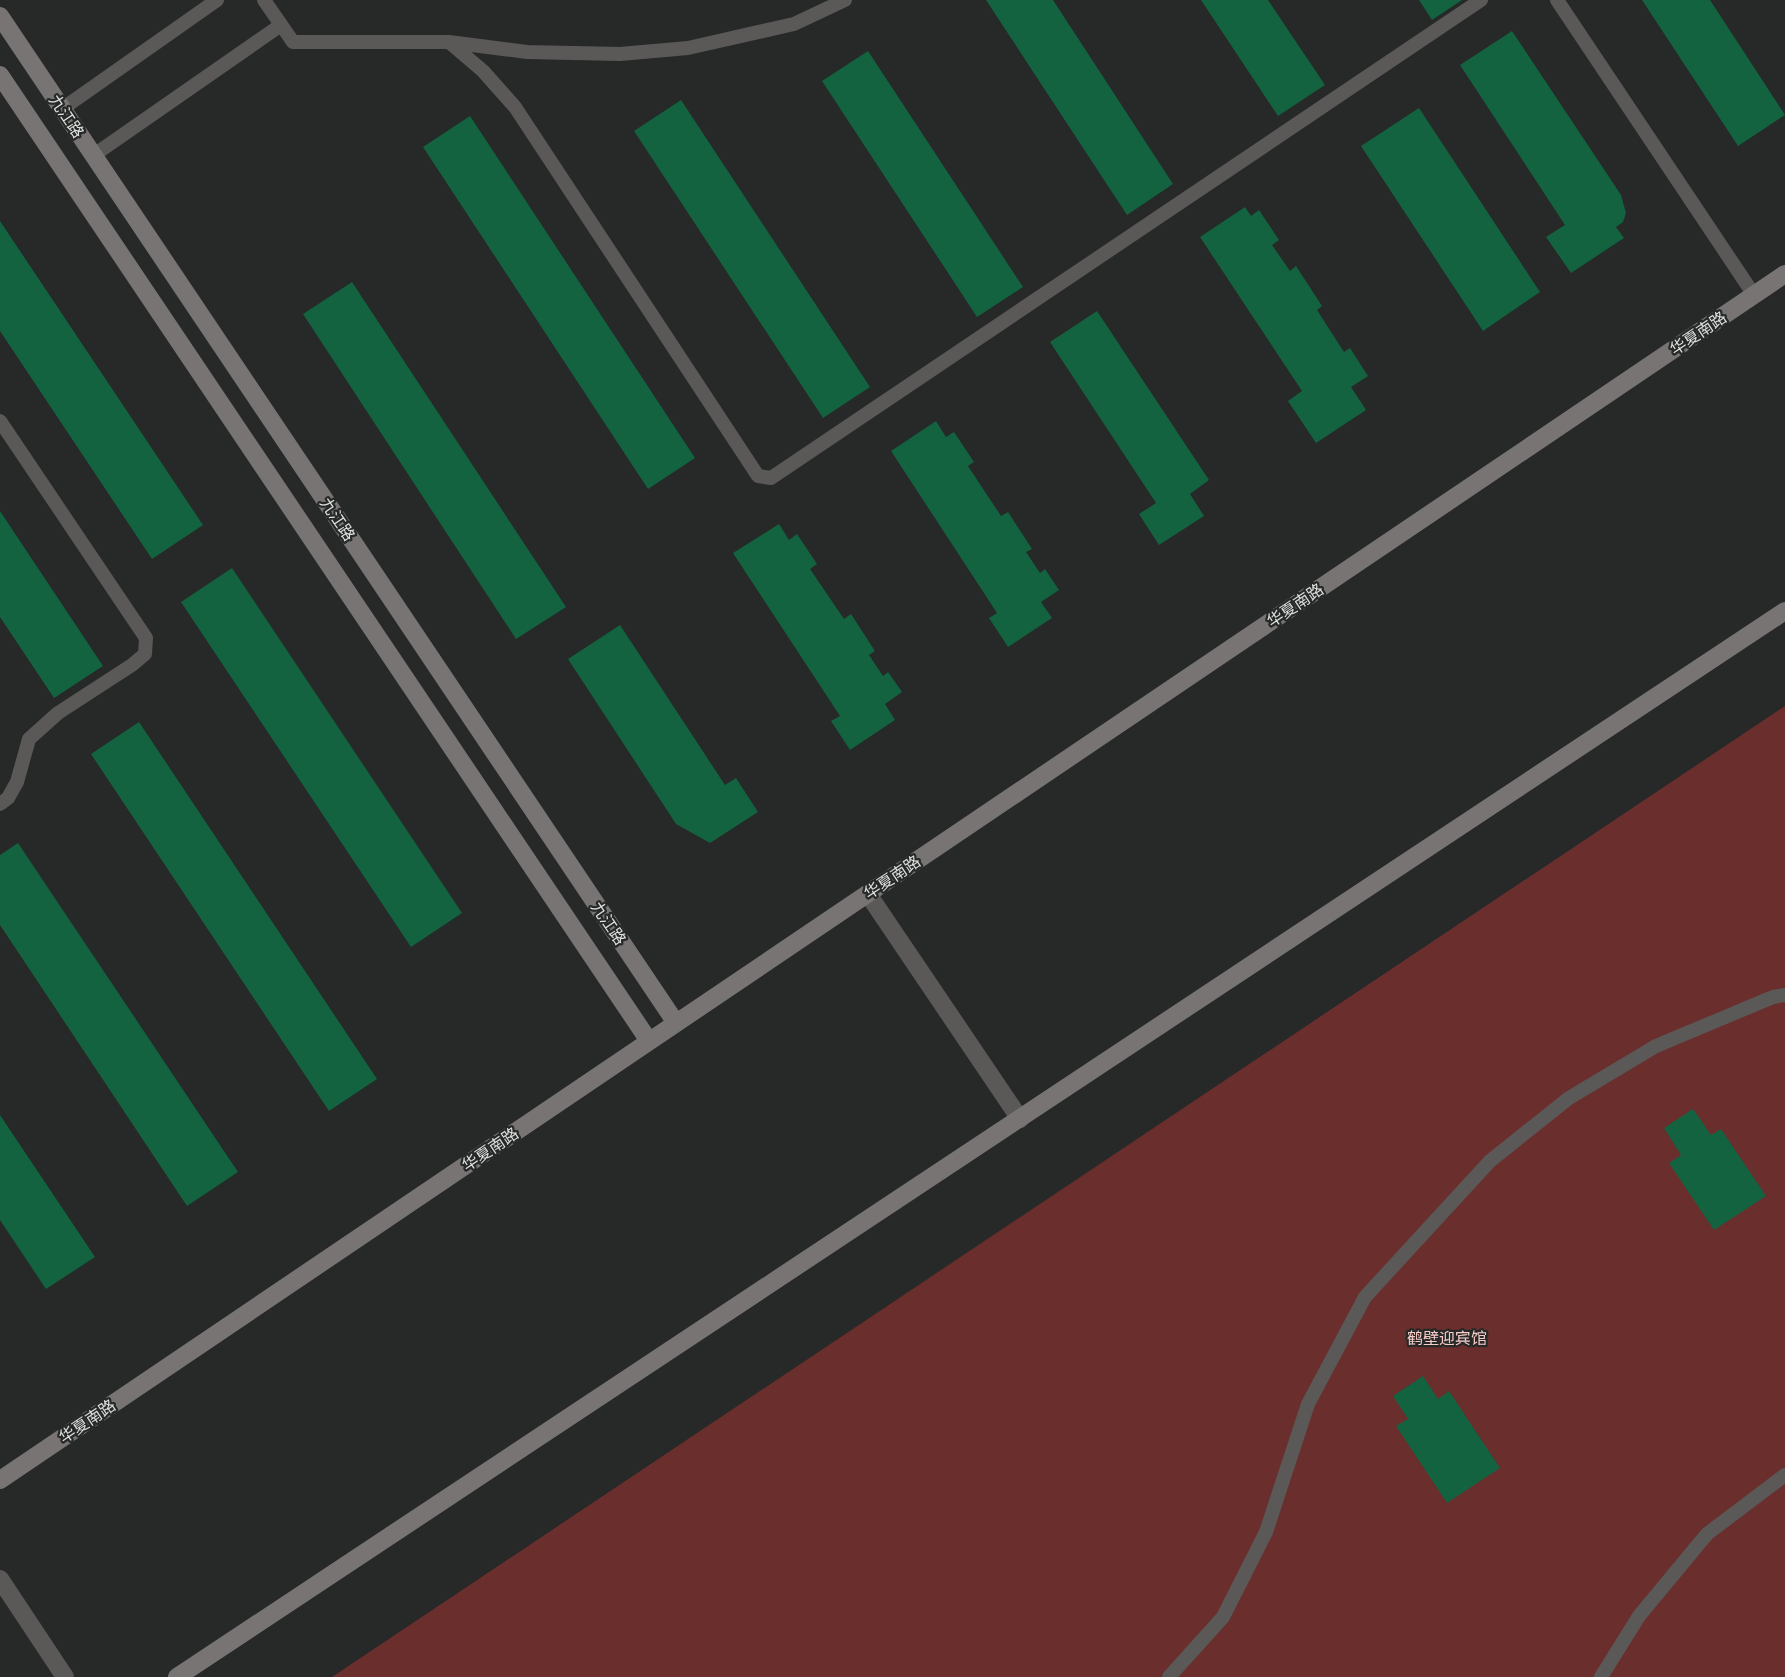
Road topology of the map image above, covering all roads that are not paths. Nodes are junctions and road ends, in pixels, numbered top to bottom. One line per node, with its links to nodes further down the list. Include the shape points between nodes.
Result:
1 (218, 0): 10 (lane)
2 (264, 0): 7 (lane)
3 (845, 0): 8 (lane, via 794,24 688,48 620,54 527,52)
4 (1481, 0): 8 (lane, via 771,478 758,476 515,107 483,71)
5 (1557, 0): 13 (lane)
6 (0, 16): 10 (main road, 九江路)
7 (281, 25): 8 (lane, via 293,42); 11 (lane)
8 (449, 42)
9 (0, 75): 20 (main road, 九江路)
10 (62, 108): 11 (main road, 九江路)
11 (94, 155): 19 (main road, 九江路)
12 (1785, 274): 13 (main road, 华夏南路)
13 (1754, 295): 17 (main road, 华夏南路)
14 (0, 421): 16 (lane, via 146,638 145,654 58,713 29,739 17,782)
15 (1785, 611): 21 (main road)
16 (0, 804)
17 (868, 894): 19 (main road, 华夏南路); 21 (street)
18 (1785, 995): 27 (lane, via 1656,1046 1569,1098 1490,1161 1365,1297 1308,1404 1266,1532 1222,1617)
19 (676, 1023): 20 (main road, 华夏南路)
20 (649, 1041): 23 (main road, 华夏南路)
21 (1020, 1119): 26 (main road)
22 (1785, 1475): 28 (lane, via 1707,1534 1639,1616)
23 (0, 1480)
24 (0, 1579): 25 (street)
25 (65, 1677)
26 (177, 1677)
27 (1169, 1677)
28 (1601, 1677)

